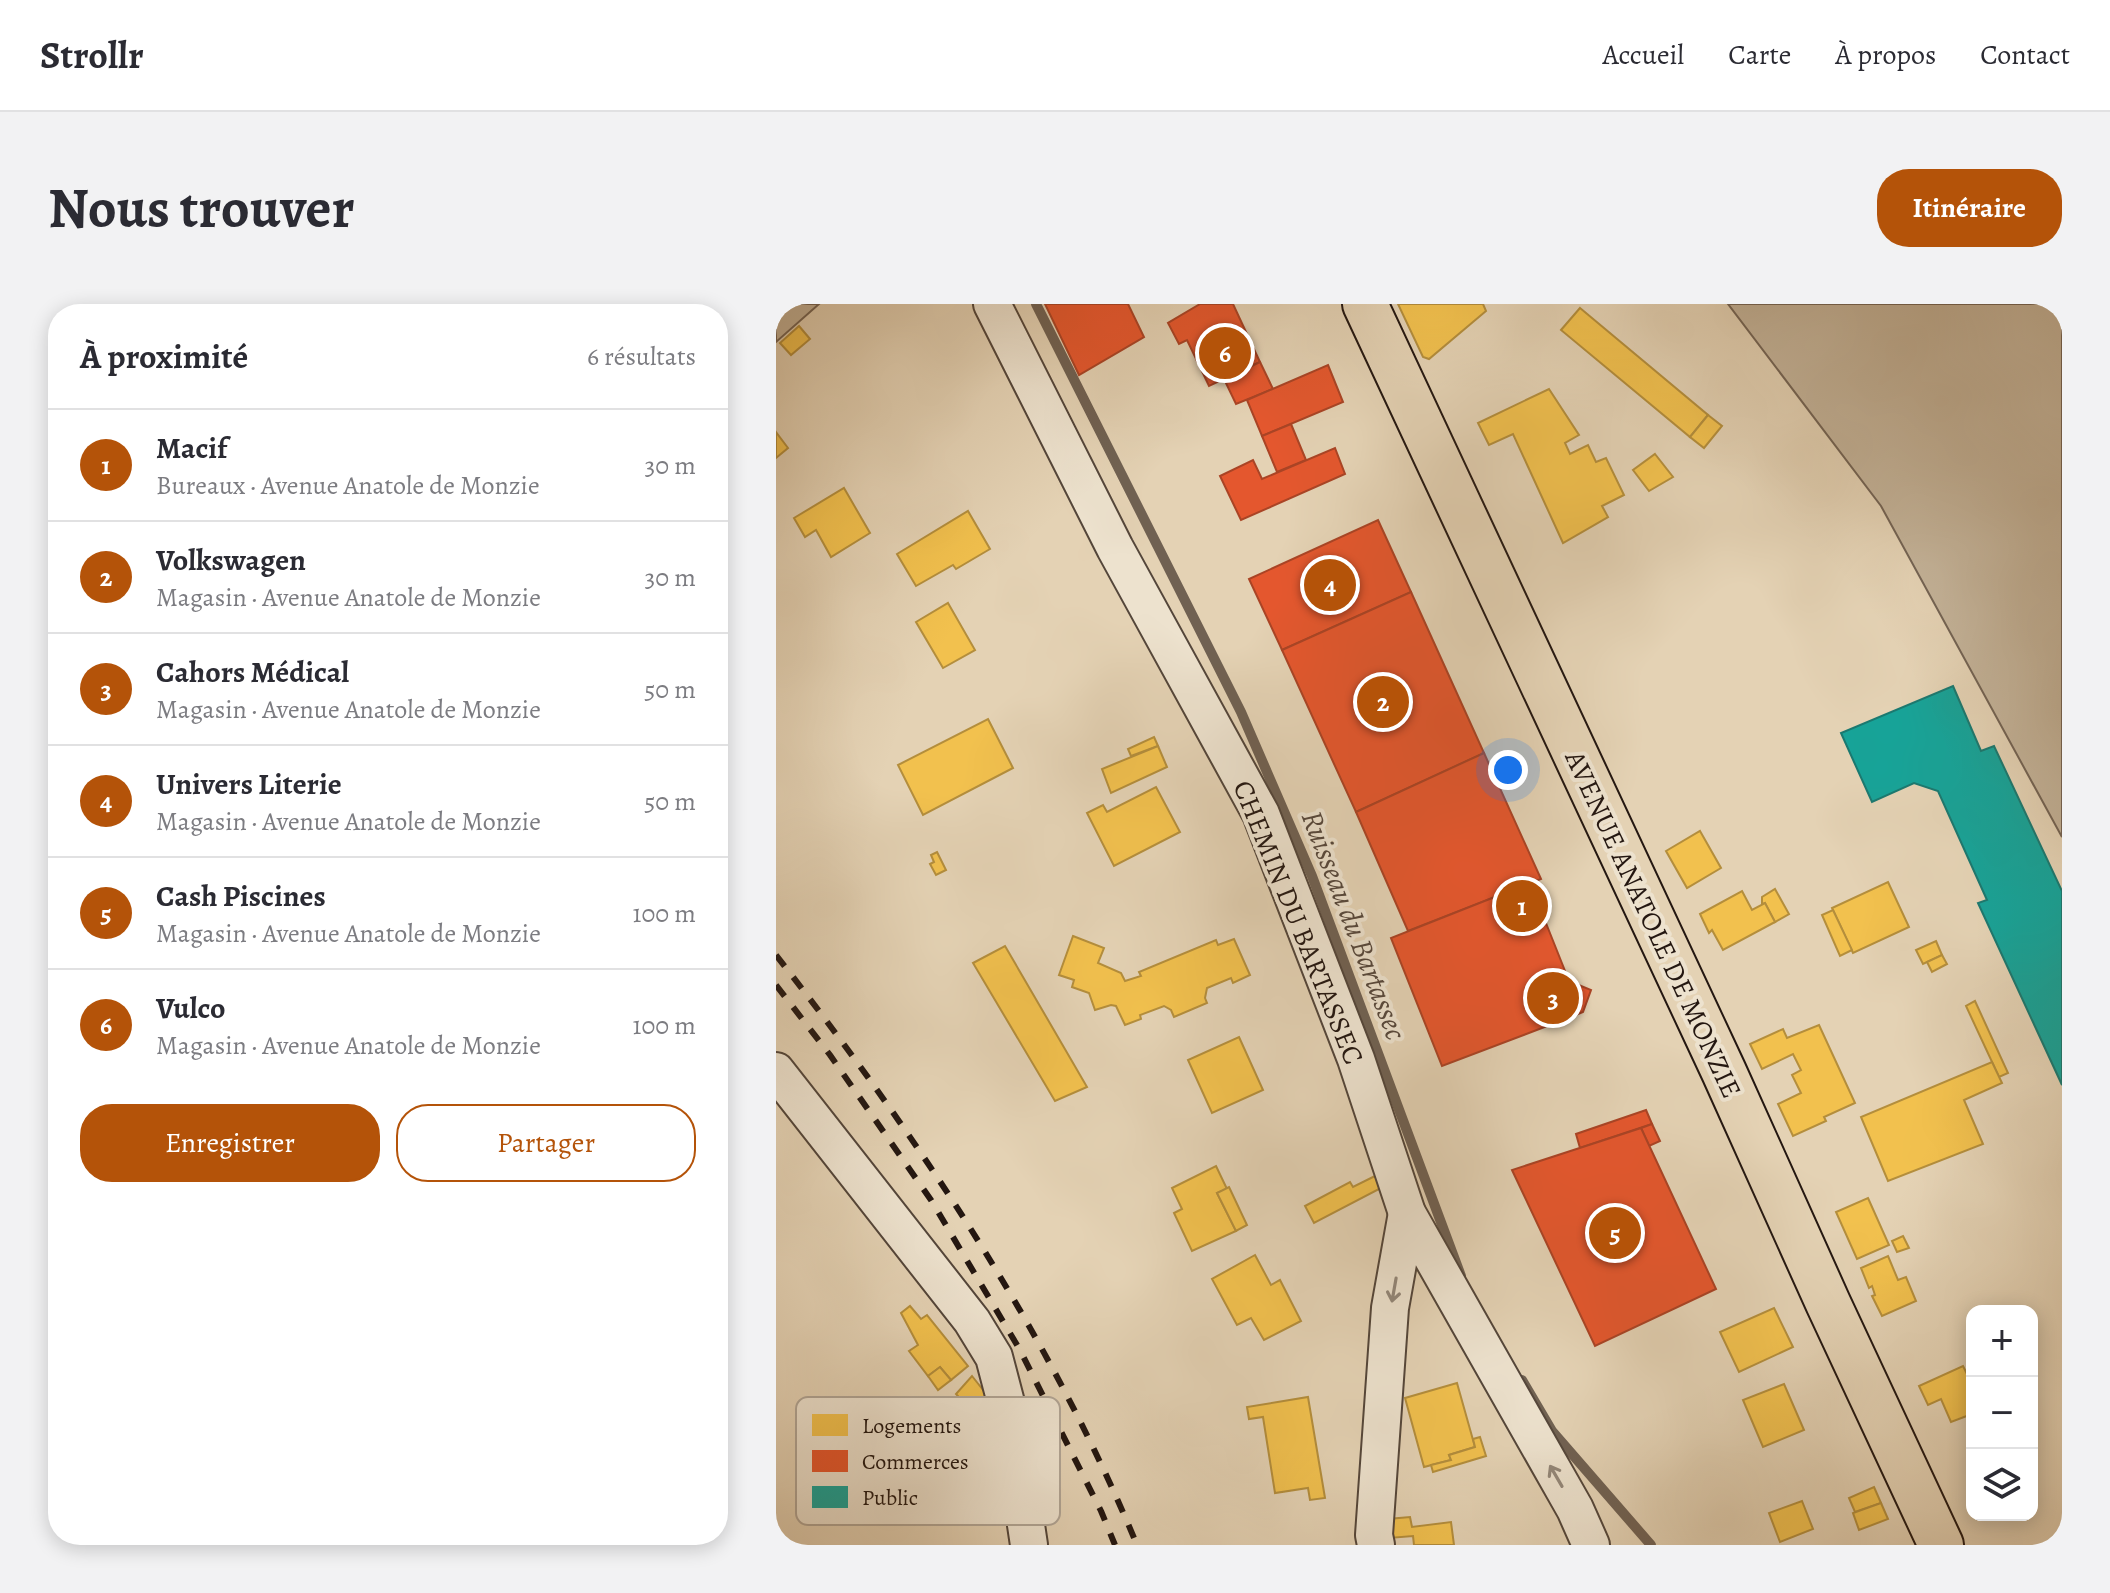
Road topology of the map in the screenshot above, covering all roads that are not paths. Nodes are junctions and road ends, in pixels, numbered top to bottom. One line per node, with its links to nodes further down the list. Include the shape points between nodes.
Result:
1 (992, 304): 4 (street, CHEMIN DU BARTASSEC, via 1115,548 1261,814 1356,1059)
2 (1365, 304): 10 (main road, AVENUE ANATOLE DE MONZIE)
3 (776, 1071): 5 (street, via 972,1321 994,1357)
4 (1407, 1213): 8 (street, one-way to 8, via 1390,1308); 9 (street, CHEMIN DU BARTASSEC, one-way to 4)
5 (1004, 1397)
6 (1026, 1525): 7 (street)
7 (1029, 1545)
8 (1376, 1545)
9 (1591, 1545)
10 (1941, 1545)

